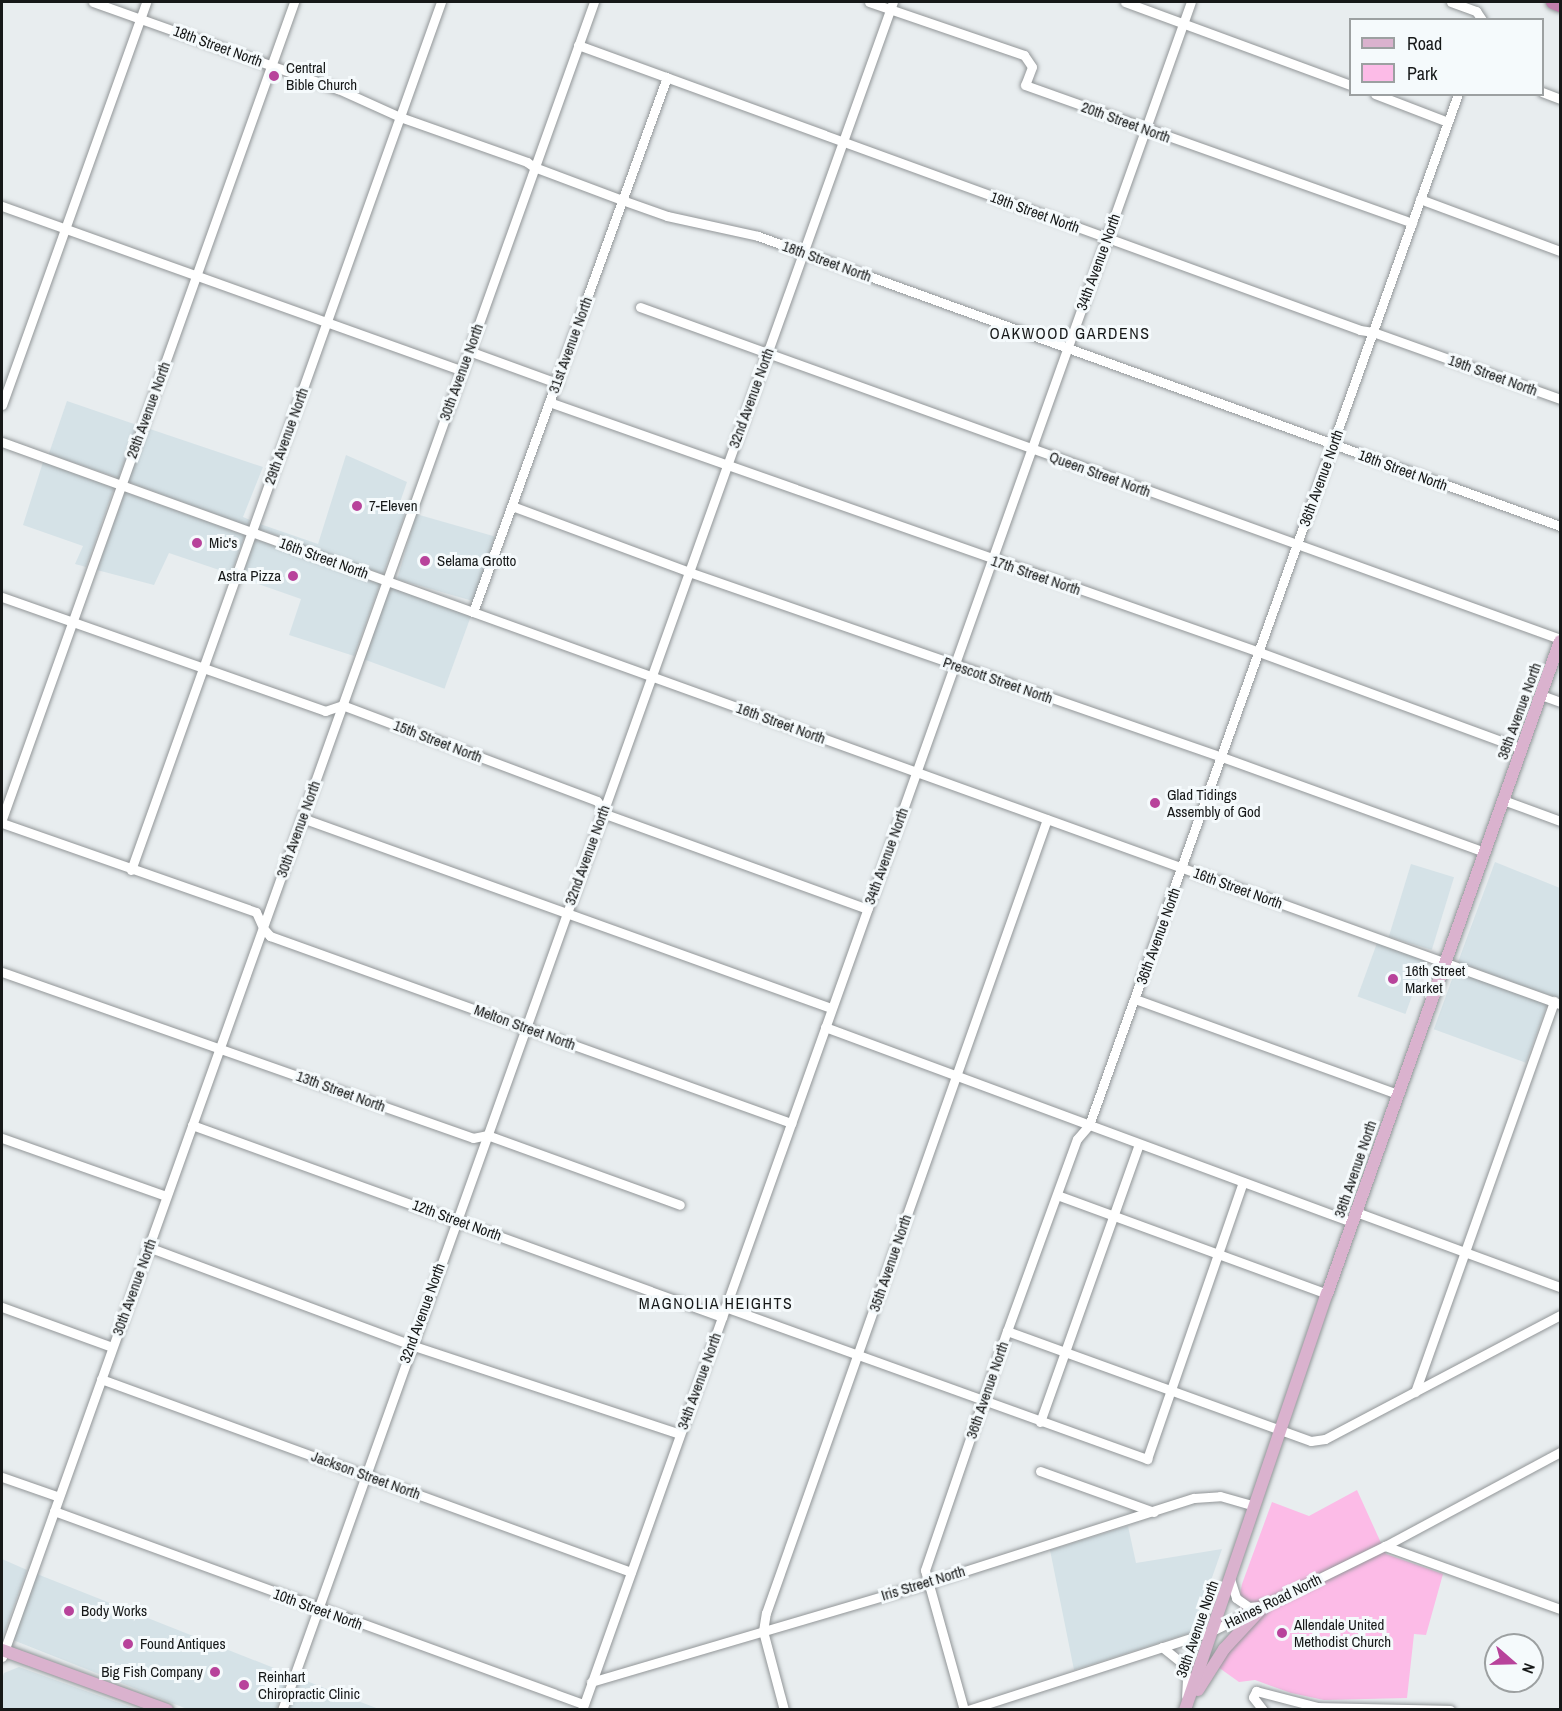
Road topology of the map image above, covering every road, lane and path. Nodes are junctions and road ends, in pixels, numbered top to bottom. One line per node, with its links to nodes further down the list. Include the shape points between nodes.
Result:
1 (93, 2): 13 (street, 18th Street North)
2 (146, 2): 13 (street)
3 (294, 2): 17 (street, 28th Avenue North)
4 (441, 2): 24 (street, 29th Avenue North)
5 (594, 2): 16 (street, 30th Avenue North)
6 (869, 2): 11 (street, 20th Street North)
7 (1125, 2): 15 (street)
8 (1191, 2): 15 (street, 34th Avenue North)
9 (1451, 2): 14 (street, via 1476,10)
10 (1553, 2): 12 (highway)
11 (892, 5): 26 (street, 20th Street North, via 1024,55 1032,67 1025,85); 27 (street, 32nd Avenue North)
12 (1560, 5)
13 (140, 18): 17 (street, 18th Street North); 33 (street)
14 (1481, 18)
15 (1183, 23): 19 (street); 26 (street, 34th Avenue North)
16 (578, 45): 18 (street, 19th Street North); 28 (street, 30th Avenue North)
17 (271, 65): 24 (street, 18th Street North); 37 (street, 28th Avenue North)
18 (667, 77): 27 (street, 19th Street North); 30 (street, 31st Avenue North)
19 (1349, 85)
20 (1544, 93): 23 (street)
21 (1380, 96): 25 (street)
22 (1457, 96): 25 (street, 36th Avenue North)
23 (1560, 99)
24 (400, 117): 28 (street, 18th Street North); 39 (street, 29th Avenue North)
25 (1448, 122): 29 (street, 36th Avenue North)
26 (1145, 129): 32 (street, 20th Street North); 34 (street, 34th Avenue North)
27 (842, 143): 34 (street, 19th Street North); 36 (street, 32nd Avenue North)
28 (534, 167): 30 (street, 18th Street North); 42 (street, 30th Avenue North)
29 (1420, 199): 32 (street, 36th Avenue North); 35 (street)
30 (622, 200): 36 (street, 18th Street North); 45 (street, 31st Avenue North)
31 (2, 206): 33 (street)
32 (1412, 223): 40 (street, 36th Avenue North)
33 (65, 228): 37 (street); 48 (street)
34 (1107, 238): 40 (street, 19th Street North); 41 (street, 34th Avenue North)
35 (1560, 251)
36 (803, 252): 41 (street, 18th Street North); 43 (street, 32nd Avenue North)
37 (196, 276): 39 (street); 53 (street, 28th Avenue North)
38 (640, 307): 43 (street, Queen Street North)
39 (327, 322): 44 (street); 56 (street, 29th Avenue North)
40 (1373, 332): 46 (street, 19th Street North); 50 (street, 36th Avenue North)
41 (1066, 350): 50 (street, 18th Street North); 51 (street, 34th Avenue North)
42 (469, 351): 44 (street, 30th Avenue North); 45 (street)
43 (767, 354): 51 (street, Queen Street North); 52 (street, 32nd Avenue North)
44 (462, 371): 60 (street, 30th Avenue North)
45 (556, 383): 47 (street, 31st Avenue North)
46 (1560, 399)
47 (549, 402): 52 (street, 17th Street North); 54 (street, 31st Avenue North)
48 (2, 405)
49 (2, 442): 53 (street, 16th Street North)
50 (1333, 445): 55 (street, 18th Street North); 57 (street, 36th Avenue North)
51 (1031, 450): 57 (street, Queen Street North); 58 (street, 34th Avenue North)
52 (726, 466): 58 (street, 17th Street North); 59 (street, 32nd Avenue North)
53 (121, 485): 56 (street, 16th Street North); 63 (street, 28th Avenue North)
54 (512, 506): 59 (street, Prescott Street North); 62 (street, 31st Avenue North)
55 (1560, 526)
56 (251, 532): 60 (street, 16th Street North); 67 (street, 29th Avenue North)
57 (1298, 544): 64 (street, Queen Street North); 65 (street, 36th Avenue North)
58 (992, 560): 65 (street, 17th Street North); 66 (street, 34th Avenue North)
59 (689, 572): 66 (street, Prescott Street North); 68 (street, 32nd Avenue North)
60 (387, 581): 62 (street, 16th Street North); 71 (street, 30th Avenue North)
61 (2, 597): 63 (street, 15th Street North)
62 (473, 612): 68 (street, 16th Street North)
63 (72, 621): 67 (street, 15th Street North); 79 (street, 28th Avenue North)
64 (1560, 640): 69 (main road, 38th Avenue North)
65 (1259, 652): 72 (street, 17th Street North); 73 (street, 36th Avenue North)
66 (954, 665): 73 (street, Prescott Street North); 74 (street, 34th Avenue North)
67 (202, 669): 71 (street, 15th Street North, via 325,711); 83 (street, 29th Avenue North)
68 (651, 676): 74 (street, 16th Street North); 76 (street, 32nd Avenue North)
69 (1541, 695): 70 (street); 72 (main road, 38th Avenue North)
70 (1560, 702)
71 (342, 705): 76 (street, 15th Street North, via 597,801); 77 (street, 30th Avenue North)
72 (1522, 748): 75 (main road, 38th Avenue North)
73 (1222, 757): 81 (street, Prescott Street North); 82 (street, 36th Avenue North)
74 (916, 772): 78 (street, 16th Street North); 84 (street, 34th Avenue North)
75 (1503, 800): 80 (street); 81 (main road, 38th Avenue North)
76 (604, 809): 84 (street, 15th Street North, via 608,815); 85 (street, 32nd Avenue North)
77 (302, 818): 85 (street); 86 (street, 30th Avenue North)
78 (1047, 819): 82 (street, 16th Street North); 95 (street, 35th Avenue North)
79 (2, 821): 83 (street, Melton Street North)
80 (1560, 821)
81 (1485, 852): 87 (main road, 38th Avenue North)
82 (1182, 868): 87 (street, 16th Street North); 89 (street, 36th Avenue North)
83 (131, 870): 86 (street, Melton Street North, via 256,912)
84 (867, 909): 91 (street, 34th Avenue North)
85 (567, 913): 91 (street); 92 (street, 32nd Avenue North)
86 (262, 927): 92 (street, Melton Street North, via 270,936); 94 (street, 30th Avenue North)
87 (1445, 962): 90 (street, 16th Street North); 96 (main road, 38th Avenue North)
88 (2, 972): 94 (street, 13th Street North)
89 (1135, 999): 96 (street); 99 (street, 36th Avenue North)
90 (1557, 1003): 111 (street)
91 (831, 1008): 93 (street, 34th Avenue North)
92 (526, 1027): 97 (street, Melton Street North); 100 (street, 32nd Avenue North)
93 (825, 1027): 95 (street); 97 (street, 34th Avenue North)
94 (220, 1047): 98 (street, 30th Avenue North); 100 (street, 13th Street North, via 473,1138)
95 (956, 1076): 99 (street); 122 (street, 35th Avenue North)
96 (1397, 1094): 108 (main road, 38th Avenue North)
97 (791, 1123): 116 (street, 34th Avenue North)
98 (192, 1125): 105 (street, 30th Avenue North); 109 (street, 12th Street North)
99 (1089, 1125): 102 (street); 104 (street, 36th Avenue North, via 1077,1139)
100 (487, 1135): 106 (street, 13th Street North); 109 (street, 32nd Avenue North)
101 (2, 1138): 105 (street)
102 (1140, 1144): 103 (street); 107 (street)
103 (1243, 1182): 108 (street); 112 (street)
104 (1057, 1195): 107 (street); 118 (street, 36th Avenue North)
105 (166, 1196): 110 (street, 30th Avenue North)
106 (680, 1205)
107 (1113, 1215): 112 (street); 121 (street)
108 (1354, 1217): 111 (street); 114 (main road, 38th Avenue North)
109 (456, 1219): 116 (street, 12th Street North); 119 (street, 32nd Avenue North)
110 (148, 1247): 119 (street); 120 (street, 30th Avenue North)
111 (1467, 1252): 113 (street); 125 (street)
112 (1218, 1254): 114 (street); 124 (street)
113 (1560, 1287)
114 (1327, 1294): 128 (main road, 38th Avenue North)
115 (2, 1307): 120 (street)
116 (724, 1312): 122 (street, 12th Street North); 129 (street, 34th Avenue North)
117 (1560, 1315): 125 (street)
118 (1007, 1331): 121 (street); 126 (street, 36th Avenue North)
119 (411, 1345): 129 (street); 132 (street, 32nd Avenue North)
120 (112, 1347): 123 (street, 30th Avenue North)
121 (1066, 1352): 124 (street); 127 (street)
122 (858, 1353): 126 (street, 12th Street North); 145 (street, 35th Avenue North)
123 (101, 1379): 132 (street, Jackson Street North); 134 (street, 30th Avenue North)
124 (1171, 1390): 127 (street, 12th Street North, via 1147,1459); 128 (street)
125 (1415, 1392): 128 (street, via 1325,1439 1311,1441)
126 (983, 1401): 127 (street, 12th Street North); 141 (street, 36th Avenue North, via 925,1570)
127 (1040, 1422)
128 (1282, 1431): 135 (main road, 38th Avenue North)
129 (680, 1434): 139 (street, 34th Avenue North)
130 (1560, 1452): 138 (street, Haines Road North)
131 (1040, 1471): 137 (street)
132 (365, 1475): 139 (street, Jackson Street North); 143 (street, 32nd Avenue North)
133 (2, 1476): 134 (street)
134 (59, 1497): 136 (street, 30th Avenue North)
135 (1254, 1506): 137 (street, Iris Street North, via 1220,1496 1194,1498); 140 (main road, 38th Avenue North)
136 (54, 1512): 143 (street, 10th Street North); 148 (street, 30th Avenue North)
137 (1154, 1512): 141 (street, Iris Street North)
138 (1385, 1546): 142 (street, Haines Road North); 144 (street)
139 (631, 1572): 149 (street, 34th Avenue North)
140 (1230, 1578): 142 (street, via 1242,1604); 146 (main road, 38th Avenue North)
141 (927, 1583): 145 (street, Iris Street North); 156 (street, 36th Avenue North)
142 (1264, 1606): 146 (street, Haines Road North); 151 (main road, via 1224,1649)
143 (317, 1608): 150 (street, 10th Street North); 154 (street, 32nd Avenue North)
144 (1560, 1609)
145 (763, 1631): 149 (street, Iris Street North); 155 (street, 35th Avenue North)
146 (1212, 1631): 147 (street, Haines Road North); 151 (main road, 38th Avenue North)
147 (1162, 1647): 151 (street, via 1184,1665); 156 (street, Haines Road North)
148 (2, 1653): 153 (main road)
149 (591, 1682): 150 (street, 34th Avenue North)
150 (582, 1707)
151 (1185, 1708)
152 (1443, 1709): 157 (street, via 1318,1707 1256,1691 1253,1697)
153 (167, 1710)
154 (282, 1710)
155 (784, 1710)
156 (966, 1710)
157 (1263, 1710)

